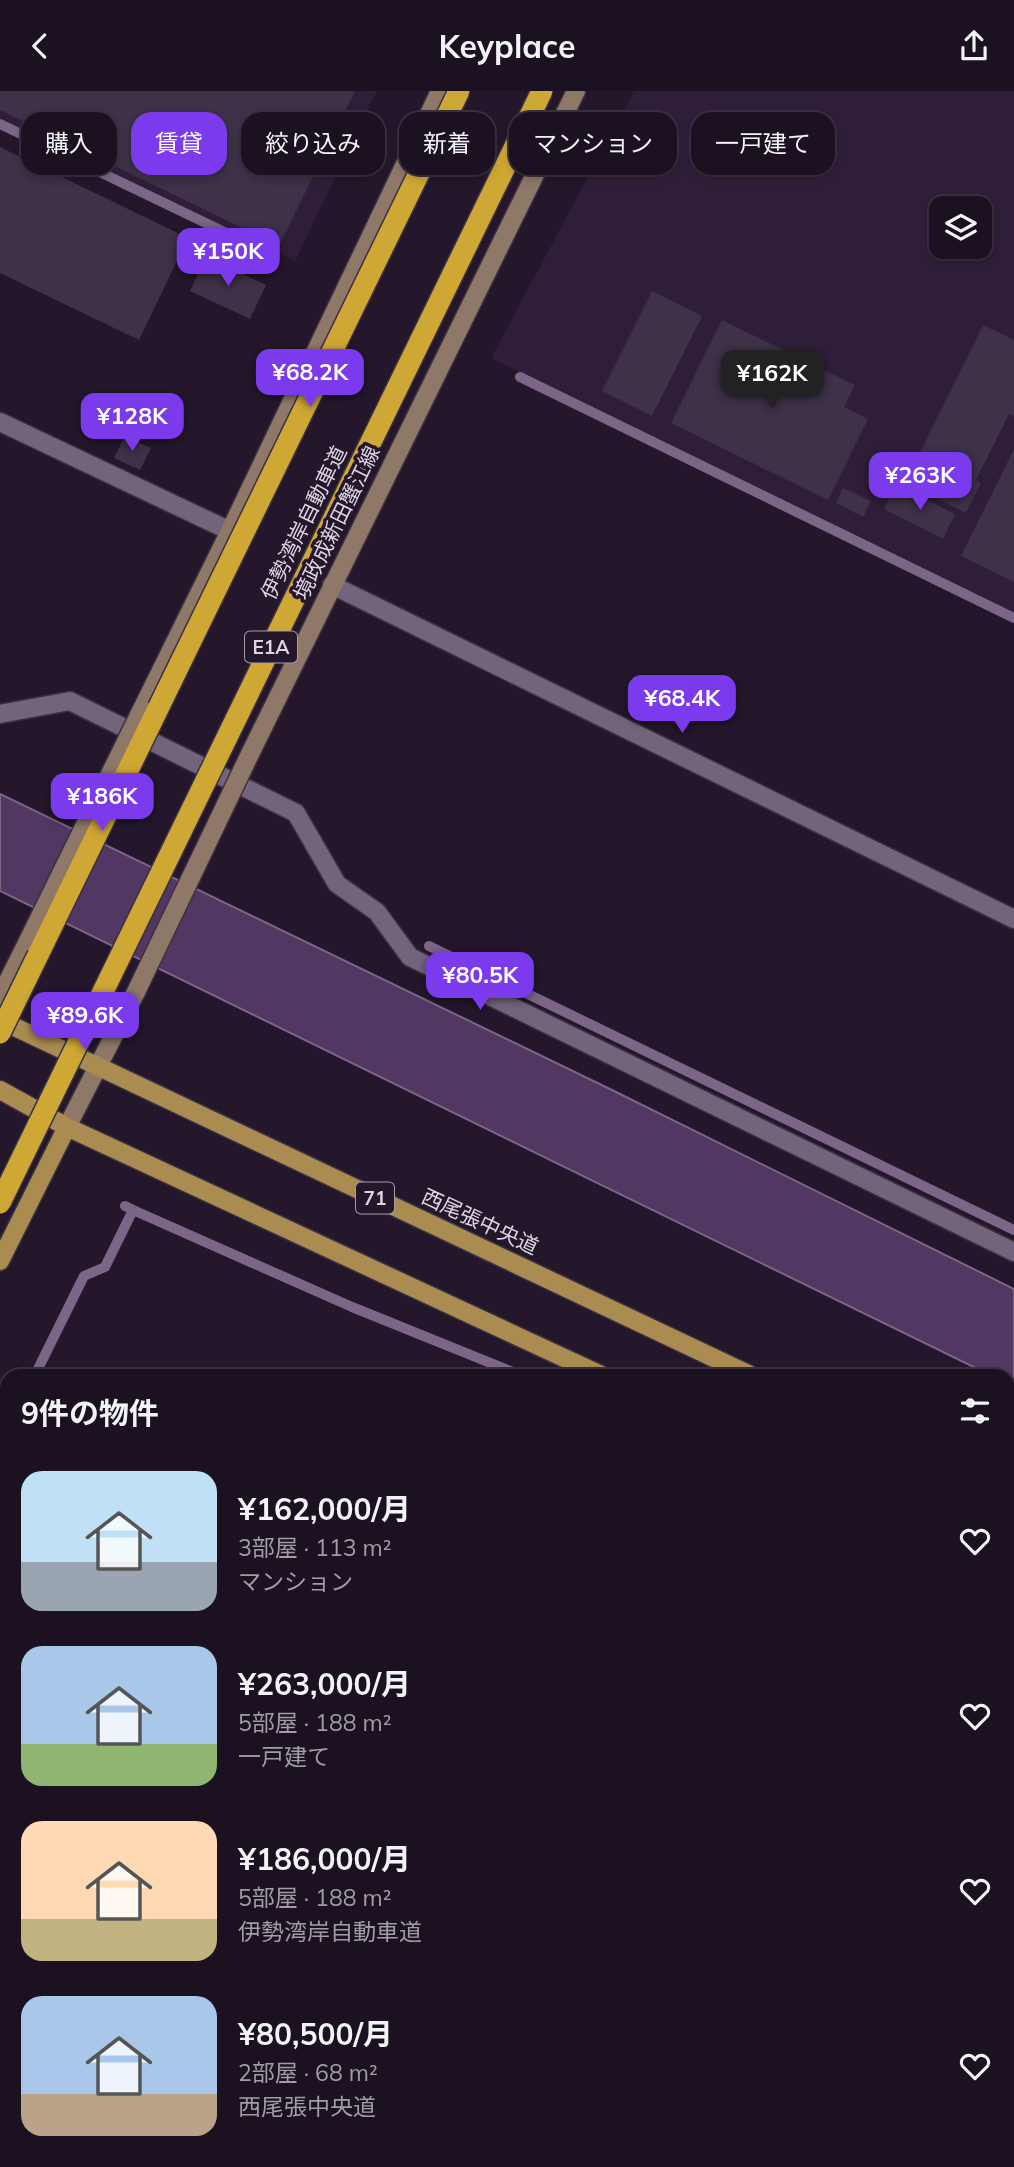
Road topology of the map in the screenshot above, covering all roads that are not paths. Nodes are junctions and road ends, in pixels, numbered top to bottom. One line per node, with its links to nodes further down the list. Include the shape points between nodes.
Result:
1 (440, 91): 6 (main road)
2 (459, 91): 12 (highway, bridge)
3 (542, 91): 16 (highway, 伊勢湾岸自動車道 / E1A, bridge)
4 (576, 91): 7 (main road, 境政成新田蟹江線)
5 (0, 422): 6 (street)
6 (230, 531): 10 (main road, bridge)
7 (332, 585): 9 (street); 13 (main road, 境政成新田蟹江線, bridge)
8 (0, 714): 17 (street, via 71,701 296,813 337,884 377,912 410,957)
9 (1014, 919)
10 (0, 997)
11 (0, 1020): 13 (main road, 西尾張中央道 / 71)
12 (0, 1033)
13 (99, 1067): 15 (main road, 境政成新田蟹江線); 20 (main road, 西尾張中央道 / 71)
14 (0, 1090): 15 (main road)
15 (67, 1128): 18 (main road); 19 (main road)
16 (0, 1203)
17 (1014, 1252)
18 (0, 1261)
19 (588, 1369)
20 (737, 1369)

